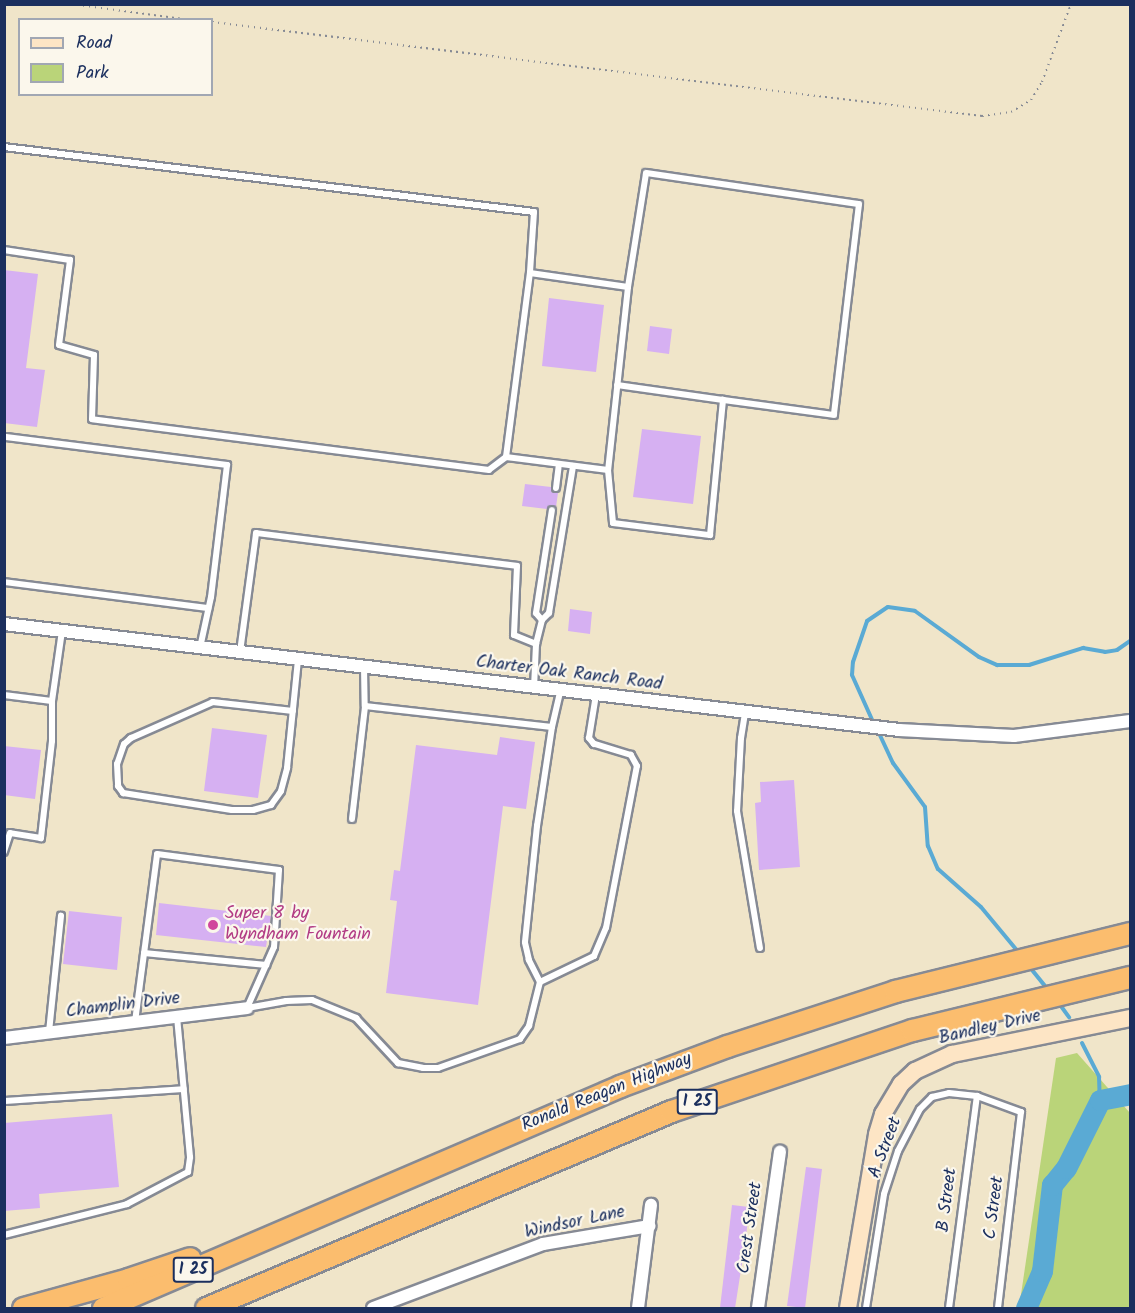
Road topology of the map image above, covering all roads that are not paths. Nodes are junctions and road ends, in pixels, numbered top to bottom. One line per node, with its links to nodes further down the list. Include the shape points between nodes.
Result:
1 (4, 147): 3 (lane, via 534,212)
2 (4, 250): 8 (lane, via 70,260 59,345 94,355 92,419 489,470)
3 (530, 273): 4 (lane); 8 (lane)
4 (628, 287): 5 (lane); 6 (lane, via 646,173 859,204 834,415)
5 (617, 385): 6 (lane); 11 (lane)
6 (723, 399): 11 (lane, via 710,535 612,523)
7 (6, 437): 15 (lane, via 226,465)
8 (506, 458): 9 (lane)
9 (559, 465): 10 (lane); 12 (lane)
10 (573, 466): 11 (lane); 16 (lane, via 549,613)
11 (608, 470)
12 (556, 488)
13 (552, 510): 16 (lane, via 536,613)
14 (4, 582): 15 (lane)
15 (208, 608): 20 (lane)
16 (542, 620): 19 (lane)
17 (4, 624): 18 (street, Charter Oak Ranch Road)
18 (62, 631): 20 (street, Charter Oak Ranch Road); 28 (lane)
19 (536, 644): 21 (lane, via 514,635 517,566 256,533); 24 (lane)
20 (200, 648): 21 (street, Charter Oak Ranch Road)
21 (240, 652): 22 (street, Charter Oak Ranch Road)
22 (298, 660): 23 (street, Charter Oak Ranch Road); 30 (lane)
23 (364, 667): 24 (street, Charter Oak Ranch Road); 29 (lane)
24 (534, 688): 25 (street, Charter Oak Ranch Road)
25 (560, 691): 27 (street, Charter Oak Ranch Road); 33 (lane)
26 (4, 695): 28 (lane)
27 (597, 695): 31 (street, Charter Oak Ranch Road); 43 (lane, via 590,738 594,744 631,755 637,766 606,928 594,956)
28 (52, 701): 35 (lane, via 52,741 41,838)
29 (365, 706): 33 (lane); 34 (lane)
30 (293, 711): 30 (lane, via 287,768 281,791 271,805 232,810 123,793 118,786 117,764 124,744 213,702)
31 (745, 713): 32 (street, Charter Oak Ranch Road, via 899,730 1014,736); 39 (lane, via 737,811)
32 (1131, 721)
33 (552, 727): 43 (lane, via 525,942)
34 (352, 819)
35 (7, 833): 36 (lane)
36 (4, 852)
37 (61, 916): 48 (lane)
38 (1131, 933): 58 (highway, Ronald Reagan Highway / I 25, via 895,991 716,1050 620,1086)
39 (759, 948)
40 (144, 953): 41 (lane); 41 (lane, via 157,854 279,870 274,947); 47 (lane)
41 (266, 965): 44 (lane)
42 (1131, 977): 57 (highway, I 25, via 912,1030 842,1052 671,1111)
43 (540, 982): 44 (lane, via 530,1026 520,1039 438,1068 398,1063 356,1018 312,1000)
44 (247, 1008): 45 (street, Champlin Drive)
45 (177, 1017): 47 (street, Champlin Drive); 50 (lane)
46 (1131, 1018): 67 (street, Bandley Drive, via 952,1054 915,1071 901,1084 883,1114 877,1134)
47 (135, 1022): 48 (street, Champlin Drive)
48 (49, 1033): 49 (street, Champlin Drive)
49 (4, 1038)
50 (184, 1089): 52 (lane); 59 (lane, via 188,1172 127,1204)
51 (977, 1096): 53 (lane, A Street); 68 (lane, A Street, via 948,1093 932,1097 912,1120 884,1194); 69 (lane, B Street)
52 (4, 1101)
53 (1021, 1112): 70 (lane, C Street)
54 (780, 1152): 66 (street, Crest Street)
55 (651, 1205): 56 (street, Windsor Lane)
56 (649, 1226): 64 (street, Windsor Lane, via 543,1244); 65 (street, Windsor Lane)
57 (392, 1228): 62 (highway, I 25); 63 (highway)
58 (283, 1231): 60 (highway); 61 (highway, Ronald Reagan Highway / I 25)
59 (4, 1235)
60 (22, 1308)
61 (103, 1308)
62 (206, 1308)
63 (226, 1308)
64 (373, 1308)
65 (635, 1308)
66 (758, 1308)
67 (848, 1308)
68 (866, 1308)
69 (949, 1308)
70 (998, 1308)

